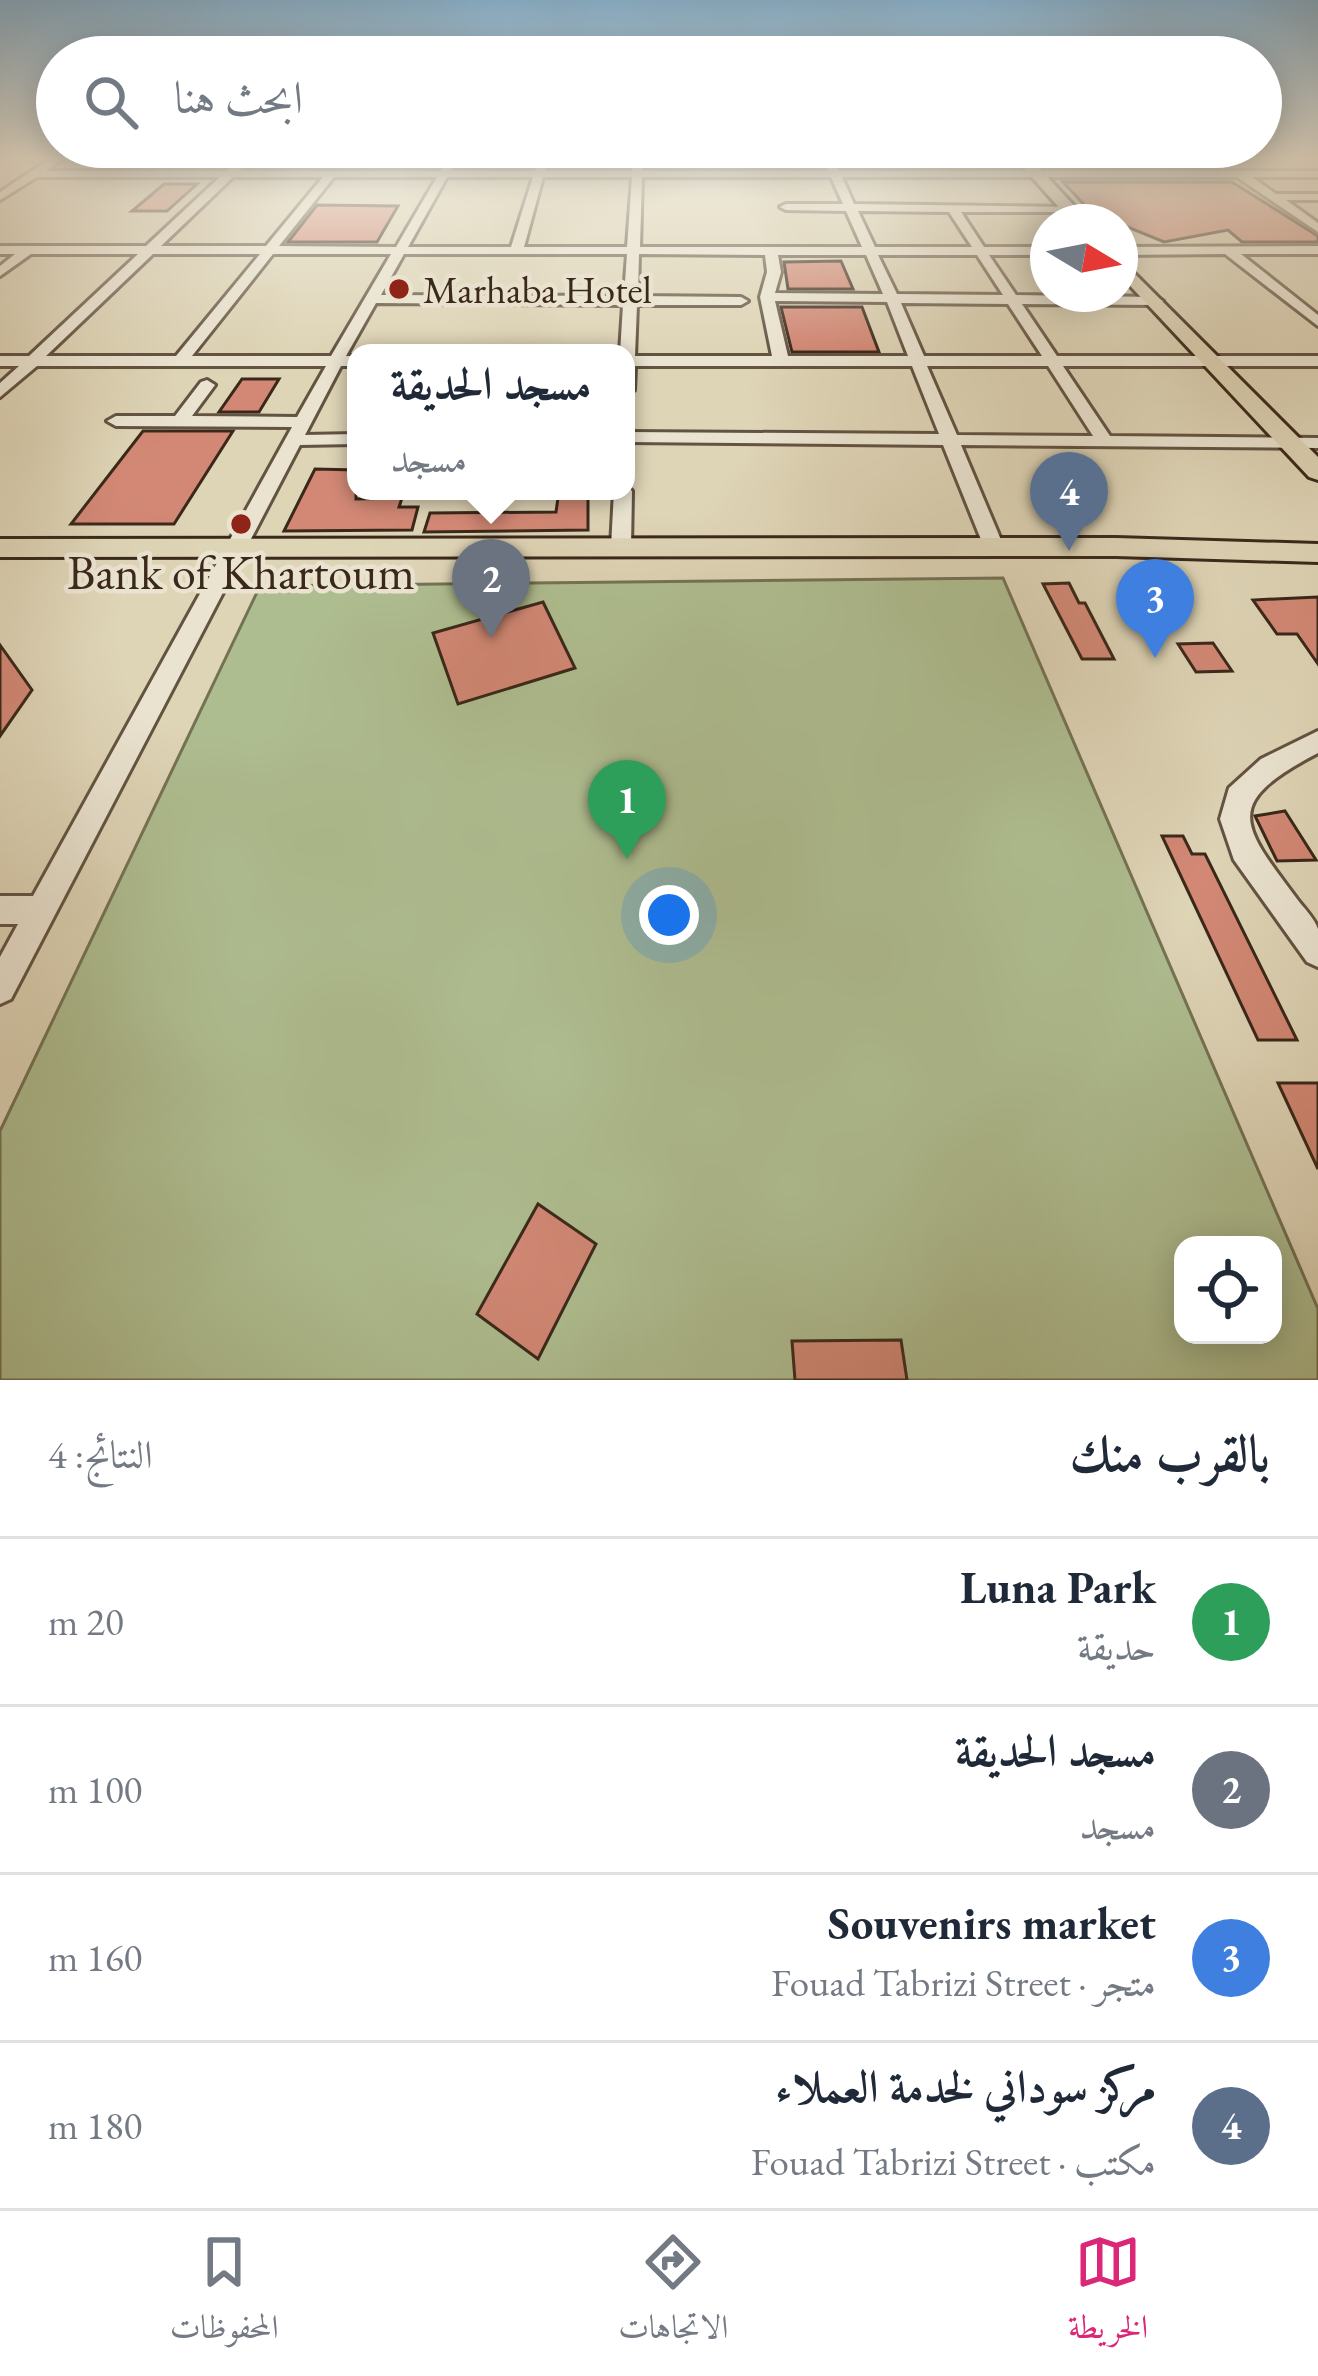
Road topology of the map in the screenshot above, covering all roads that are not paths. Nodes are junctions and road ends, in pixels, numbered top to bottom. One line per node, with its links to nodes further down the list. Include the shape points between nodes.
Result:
1 (183, 221): 13 (street)
2 (292, 221): 14 (street)
3 (416, 221): 10 (street)
4 (525, 221): 11 (street)
5 (636, 221): 15 (street)
6 (790, 221): 17 (street)
7 (855, 221): 18 (street)
8 (960, 221): 19 (street)
9 (29, 249): 12 (street); 13 (street); 24 (street)
10 (400, 249): 11 (street); 14 (street); 28 (street)
11 (517, 249): 15 (street)
12 (0, 250)
13 (154, 250): 14 (street); 36 (street)
14 (269, 250): 37 (street)
15 (634, 250): 16 (street); 30 (street)
16 (771, 250): 17 (street); 26 (street)
17 (799, 250): 18 (street)
18 (869, 250): 19 (street); 27 (street)
19 (979, 250): 20 (street); 29 (street)
20 (1030, 250)
21 (1228, 250): 22 (street); 23 (street); 33 (street)
22 (1318, 250)
23 (1138, 251)
24 (0, 272)
25 (1138, 282): 32 (main road)
26 (767, 297): 27 (street); 40 (street)
27 (892, 298): 29 (street); 41 (street)
28 (371, 299): 30 (street); 34 (street)
29 (1012, 299): 32 (street); 42 (street)
30 (632, 301): 31 (street); 35 (street)
31 (741, 301)
32 (1156, 301): 43 (main road)
33 (1318, 322)
34 (353, 344)
35 (628, 344)
36 (32, 361): 37 (street); 45 (street); 47 (street)
37 (179, 361): 38 (street)
38 (346, 361): 50 (street)
39 (635, 361): 40 (street)
40 (782, 361): 41 (street)
41 (917, 361): 42 (street); 51 (street)
42 (1054, 361): 43 (street); 54 (street)
43 (1211, 361): 44 (street); 55 (main road)
44 (1318, 361)
45 (0, 362)
46 (206, 385): 49 (street)
47 (0, 392)
48 (116, 422): 49 (street)
49 (179, 422): 50 (street)
50 (299, 431): 53 (street); 60 (street)
51 (949, 436): 52 (street); 54 (street); 62 (street)
52 (635, 437)
53 (347, 438)
54 (1103, 438): 55 (street)
55 (1290, 443): 56 (street); 57 (main road)
56 (1318, 443)
57 (1318, 472)
58 (622, 500): 61 (street)
59 (1318, 537): 64 (main road, via 1259,539)
60 (237, 547): 61 (main road); 63 (main road); 68 (street)
61 (621, 547): 62 (main road)
62 (994, 547): 64 (main road)
63 (0, 548)
64 (1240, 548): 65 (main road)
65 (1318, 553)
66 (1318, 741): 69 (street, via 1270,766 1238,796 1234,819 1244,851)
67 (0, 910): 68 (street)
68 (42, 910): 70 (street)
69 (1318, 952)
70 (0, 988)

